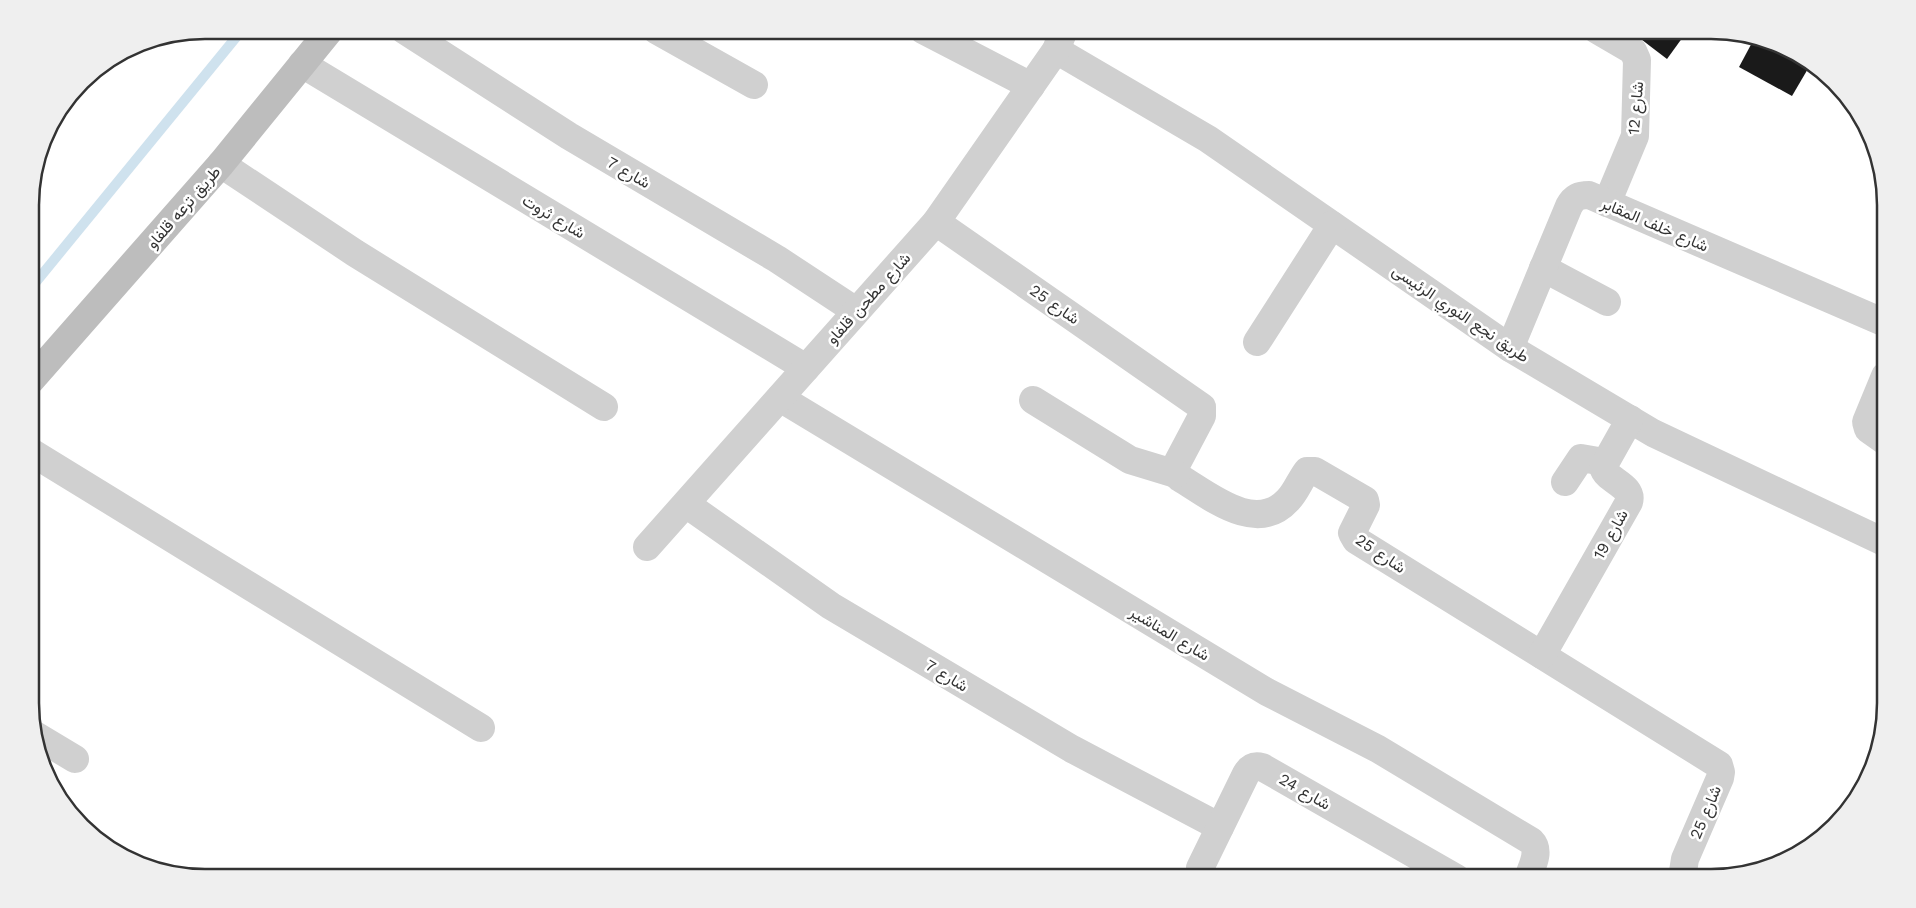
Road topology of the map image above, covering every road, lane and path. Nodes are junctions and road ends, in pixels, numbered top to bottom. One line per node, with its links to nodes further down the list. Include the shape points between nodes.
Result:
1 (323, 39): 7 (street, طريق ترعه قلفاو)
2 (418, 39): 16 (street, شارع 7, via 569,136 778,259)
3 (672, 39): 8 (street)
4 (940, 39): 9 (street)
5 (1612, 39): 11 (street, شارع 12, via 1633,51 1637,60 1635,136)
6 (1060, 40): 9 (street, شارع مطحن قلفاو); 13 (street, طريق نجع النوري الرئيسى)
7 (302, 64): 10 (street, طريق ترعه قلفاو); 20 (street, شارع ثروت)
8 (754, 85)
9 (1031, 86): 12 (street, شارع مطحن قلفاو)
10 (221, 164): 21 (street, طريق ترعه قلفاو); 25 (street, via 355,253)
11 (1607, 203): 14 (street, شارع خلف المقابر, via 1589,195 1573,199); 17 (street, شارع خلف المقابر)
12 (936, 222): 16 (street, شارع مطحن قلفاو); 30 (street, شارع 25, via 1202,407 1202,416 1174,469)
13 (1332, 225): 18 (street); 19 (street, طريق نجع النوري الرئيسى)
14 (1543, 268): 15 (street); 19 (street, شارع خلف المقابر)
15 (1607, 302)
16 (856, 311): 20 (street, شارع مطحن قلفاو)
17 (1877, 320)
18 (1257, 342)
19 (1510, 348): 26 (street, طريق نجع النوري الرئيسى)
20 (806, 368): 23 (street, شارع مطحن قلفاو)
21 (39, 371)
22 (1877, 395): 27 (street, via 1866,422 1868,429)
23 (780, 398): 32 (street, شارع مطحن قلفاو); 42 (street, شارع المناشير, via 1267,692 1378,749 1531,841 1536,850)
24 (1033, 400): 30 (street, via 1130,460)
25 (604, 407)
26 (1630, 419): 29 (street); 33 (street, طريق نجع النوري الرئيسى, via 1653,433)
27 (1877, 435)
28 (39, 457): 36 (street)
29 (1604, 462): 31 (street, via 1581,458); 35 (street, شارع 19, via 1604,471 1629,492 1630,497)
30 (1176, 474): 35 (street, شارع 25, via 1238,512 1256,515 1274,511 1288,500 1308,471 1315,471 1365,500 1366,505 1352,534 1356,540)
31 (1565, 482)
32 (686, 504): 34 (street, شارع مطحن قلفاو); 39 (street, شارع 7, via 831,606 1072,749)
33 (1877, 539)
34 (648, 547)
35 (1542, 655): 43 (street, شارع 25, via 1718,765 1720,778)
36 (481, 728)
37 (43, 740): 38 (street)
38 (74, 760)
39 (1220, 827): 40 (street, شارع 24); 41 (street, شارع 24, via 1249,768 1262,767)
40 (1200, 868)
41 (1440, 869)
42 (1531, 869)
43 (1683, 869)

